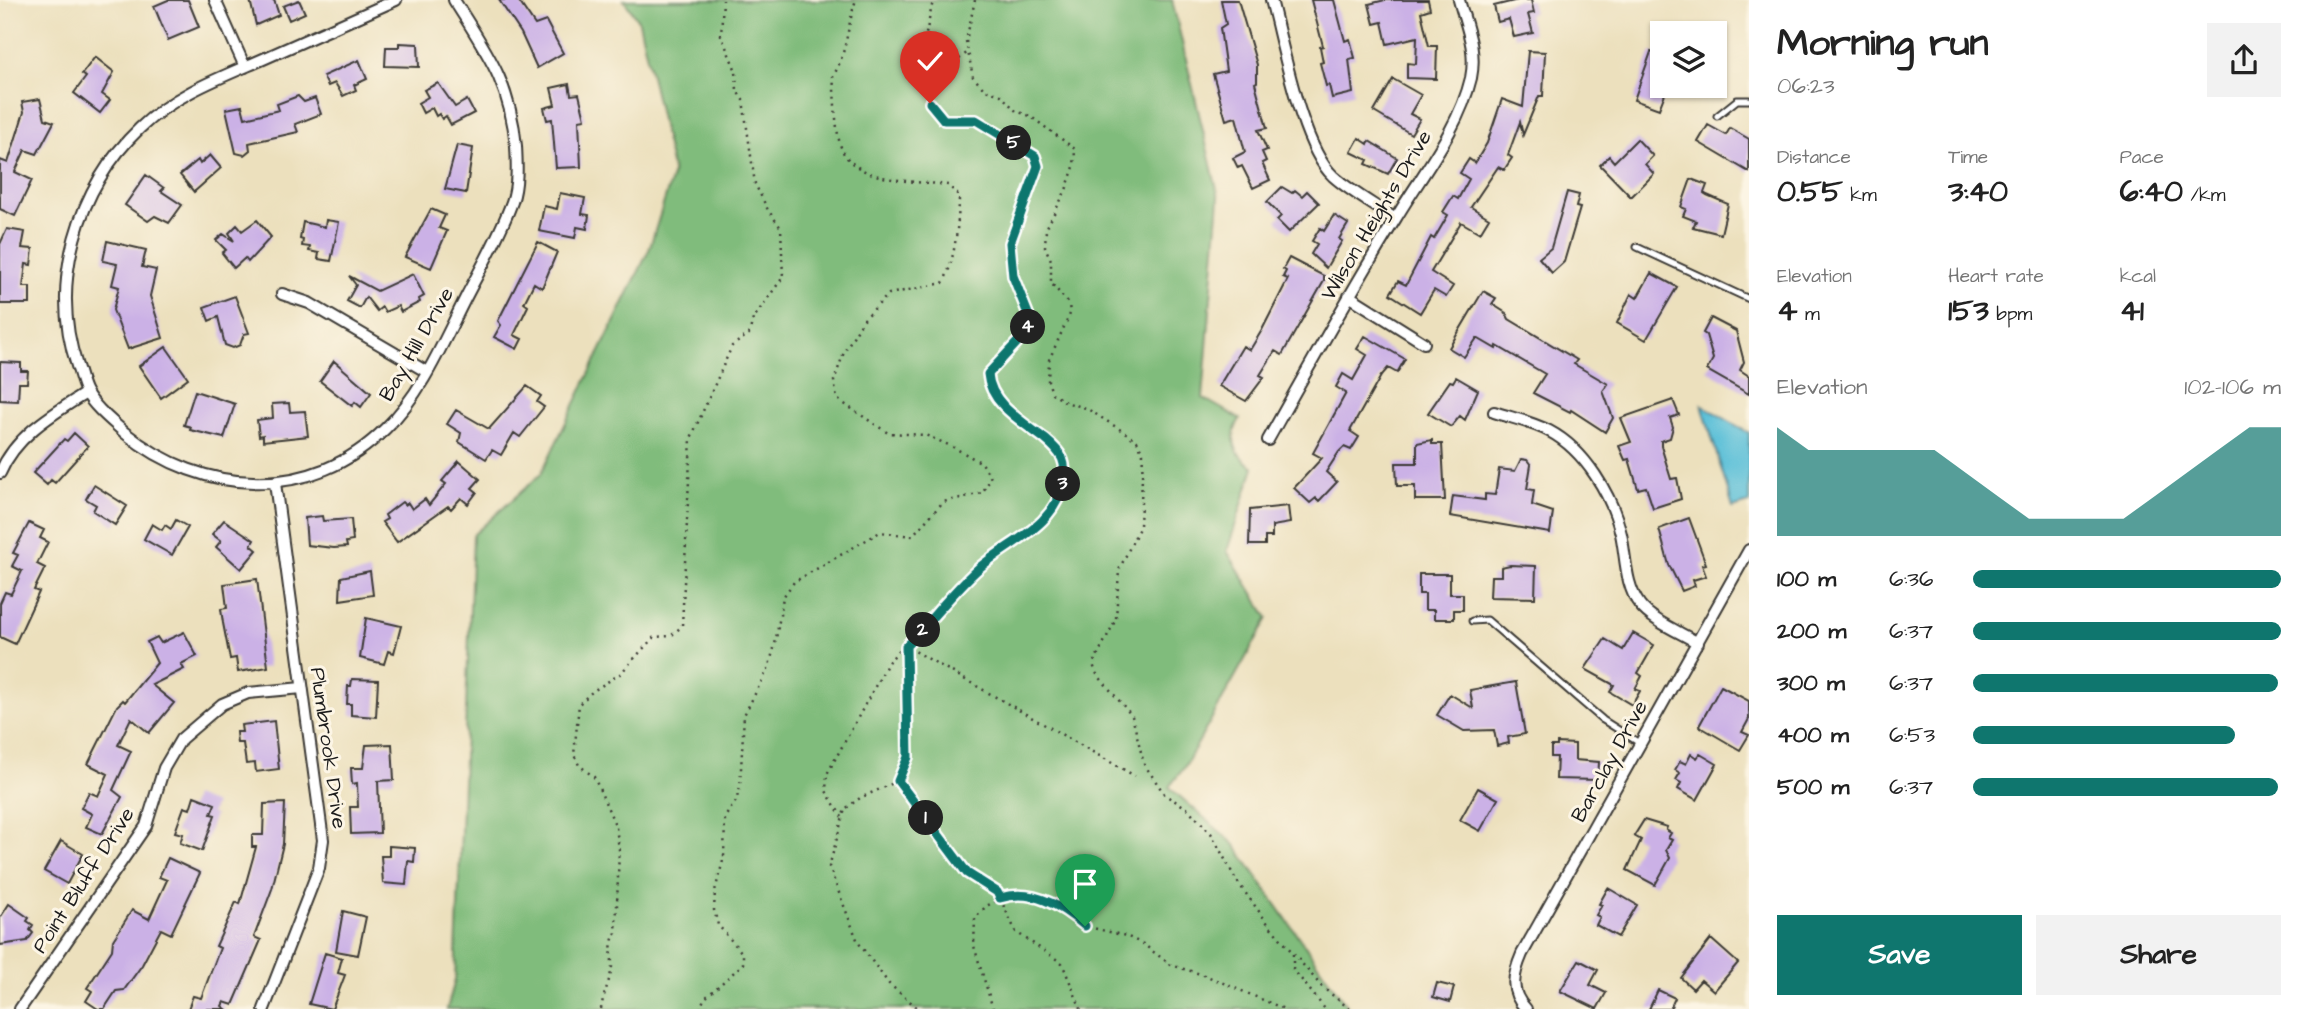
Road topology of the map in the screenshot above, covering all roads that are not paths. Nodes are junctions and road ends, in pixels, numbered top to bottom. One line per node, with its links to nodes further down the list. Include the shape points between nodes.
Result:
1 (215, 0): 6 (street)
2 (396, 0): 6 (street)
3 (454, 0): 15 (street, Bay Hill Drive, via 494,64 512,109 517,160 513,198 499,233)
4 (1271, 0): 9 (street, via 1319,157 1333,175)
5 (1459, 0): 9 (street, Wilson Heights Drive, via 1471,35 1471,77 1454,123)
6 (245, 67): 16 (street, via 181,95 140,127 108,164 86,204 66,276 65,312 72,353)
7 (1749, 100): 8 (lane, via 1737,100)
8 (1717, 117)
9 (1395, 219): 12 (street, Wilson Heights Drive)
10 (1637, 247): 13 (lane)
11 (282, 294): 15 (street, via 309,303)
12 (1349, 296): 14 (street); 18 (street, Wilson Heights Drive)
13 (1749, 299)
14 (1424, 343)
15 (427, 372): 20 (street, Bay Hill Drive, via 385,430 354,454 317,472)
16 (86, 393): 19 (street, via 27,433); 20 (street, Bay Hill Drive, via 143,447 179,467 225,482)
17 (1494, 412): 23 (street, via 1551,432 1576,451 1611,505 1633,595 1639,604)
18 (1268, 440)
19 (0, 472)
20 (275, 483): 24 (street, Plumbrook Drive)
21 (1749, 550): 23 (street, Barclay Drive)
22 (1472, 621): 25 (lane, via 1487,620 1603,720)
23 (1698, 643): 25 (street, Barclay Drive)
24 (302, 688): 26 (street, Point Bluff Drive, via 248,693 222,704 181,739 164,768 146,826); 27 (street, Plumbrook Drive, via 323,840 319,868)
25 (1642, 744): 28 (street, Barclay Drive, via 1522,954 1515,971 1515,994)
26 (20, 1009)
27 (264, 1009)
28 (1527, 1009)

